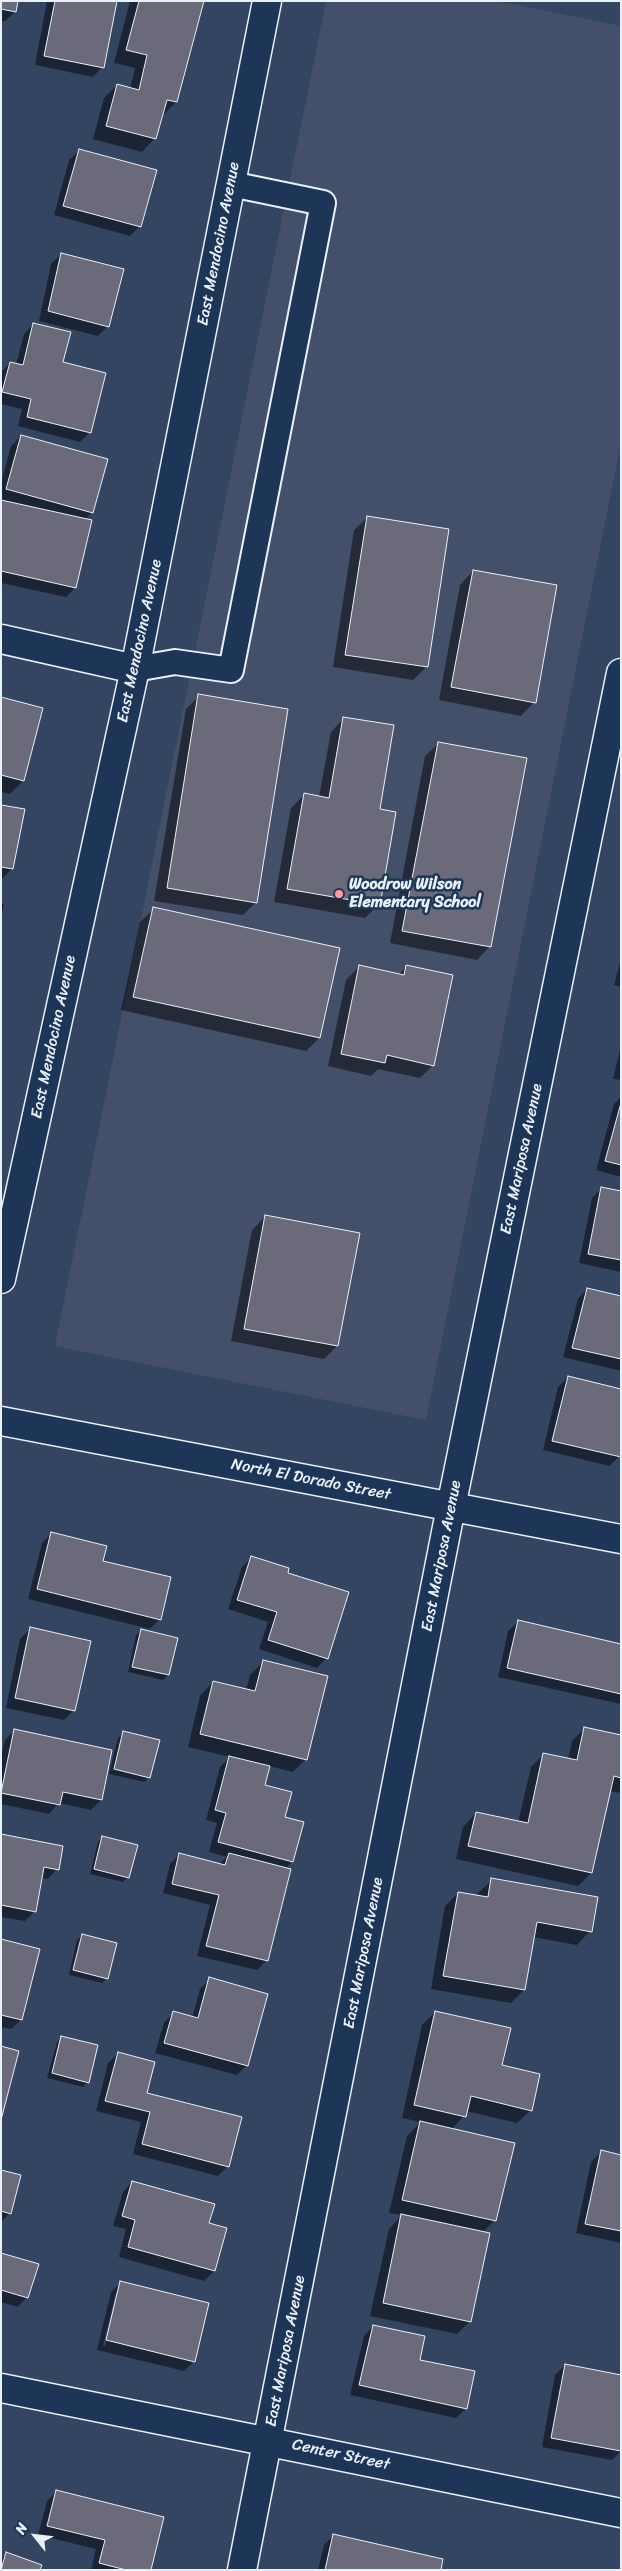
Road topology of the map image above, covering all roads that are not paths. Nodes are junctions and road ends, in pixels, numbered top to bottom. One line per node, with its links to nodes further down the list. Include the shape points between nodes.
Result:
1 (267, 1): 2 (street, East Mendocino Avenue)
2 (231, 184): 4 (street, East Mendocino Avenue); 4 (lane, via 323,202 240,621 230,670 175,662)
3 (1, 639): 4 (street)
4 (135, 668): 7 (street, East Mendocino Avenue)
5 (621, 672): 6 (street, East Mariposa Avenue)
6 (613, 749): 9 (street, East Mariposa Avenue)
7 (1, 1279)
8 (1, 1421): 9 (street, North El Dorado Street)
9 (451, 1507): 10 (street, North El Dorado Street); 12 (street, East Mariposa Avenue)
10 (621, 1539)
11 (1, 2388): 12 (street, Center Street)
12 (268, 2441): 13 (street, Center Street); 14 (street, East Mariposa Avenue)
13 (621, 2513)
14 (242, 2570)

